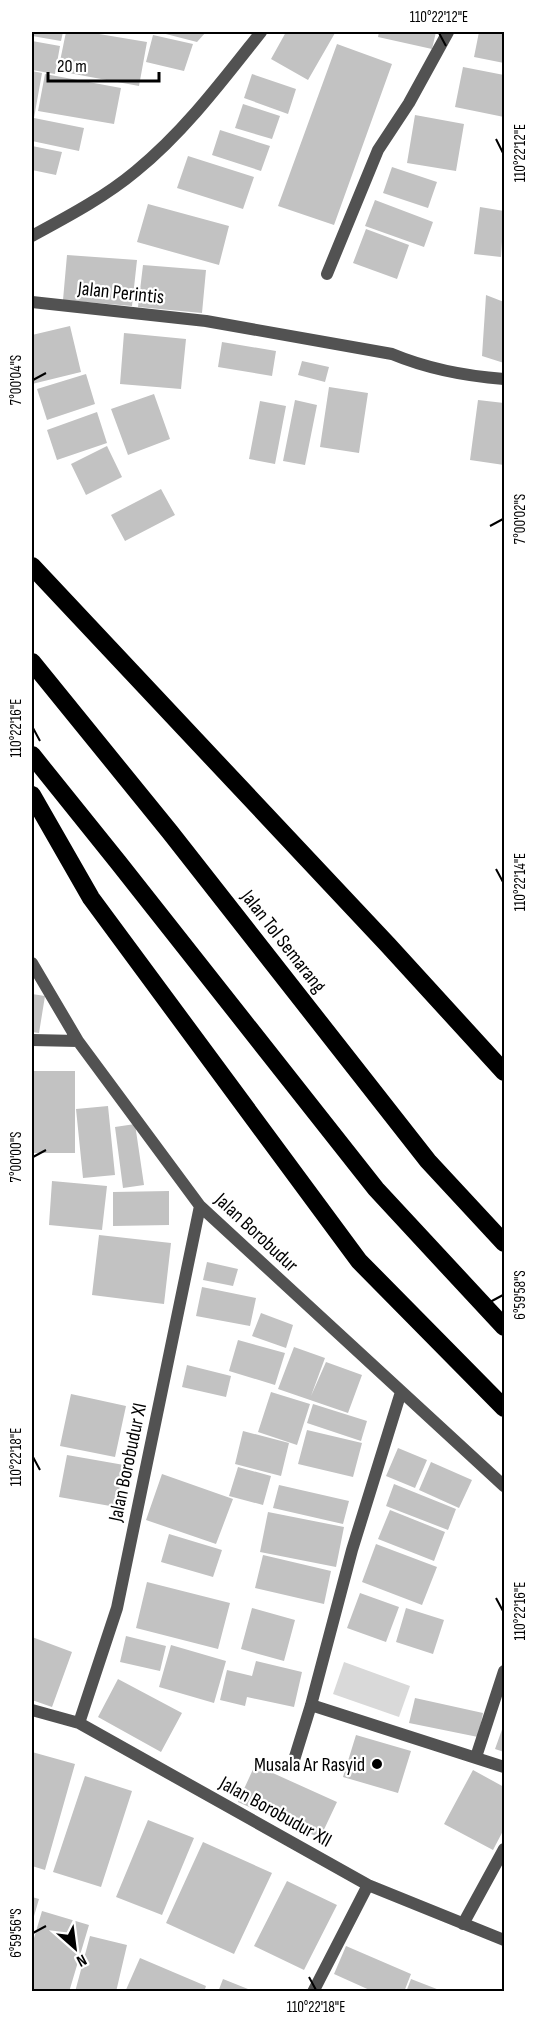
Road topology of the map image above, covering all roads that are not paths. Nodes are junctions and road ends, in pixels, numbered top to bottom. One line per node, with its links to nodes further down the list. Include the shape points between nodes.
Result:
1 (261, 32): 3 (street, via 195,112 136,171)
2 (448, 32): 4 (street, via 378,150)
3 (32, 236)
4 (327, 274)
5 (32, 302): 6 (street, Jalan Perintis, via 206,321 392,354 412,363 468,376)
6 (504, 379)
7 (32, 566): 14 (highway)
8 (32, 663): 16 (highway, Jalan Tol Semarang, via 428,1161)
9 (32, 754): 17 (highway, via 376,1189)
10 (32, 795): 19 (highway, via 91,898 359,1261)
11 (32, 963): 13 (street, Jalan Borobudur)
12 (32, 1040): 13 (street)
13 (78, 1041): 15 (street, Jalan Borobudur)
14 (504, 1072)
15 (200, 1206): 18 (street, Jalan Borobudur); 24 (street, Jalan Borobudur XI, via 117,1608)
16 (504, 1243)
17 (504, 1327)
18 (401, 1392): 20 (street, Jalan Borobudur); 22 (street, via 352,1550)
19 (504, 1408)
20 (504, 1486)
21 (504, 1671): 25 (street)
22 (311, 1705): 25 (street); 26 (street)
23 (32, 1710): 24 (street, Jalan Borobudur XII)
24 (79, 1723): 29 (street, Jalan Borobudur XII)
25 (476, 1757): 27 (street)
26 (294, 1760)
27 (504, 1767)
28 (504, 1849): 30 (street)
29 (368, 1885): 30 (street, Jalan Borobudur XII); 32 (street)
30 (464, 1924): 31 (street, Jalan Borobudur XII)
31 (504, 1940)
32 (314, 1992)

